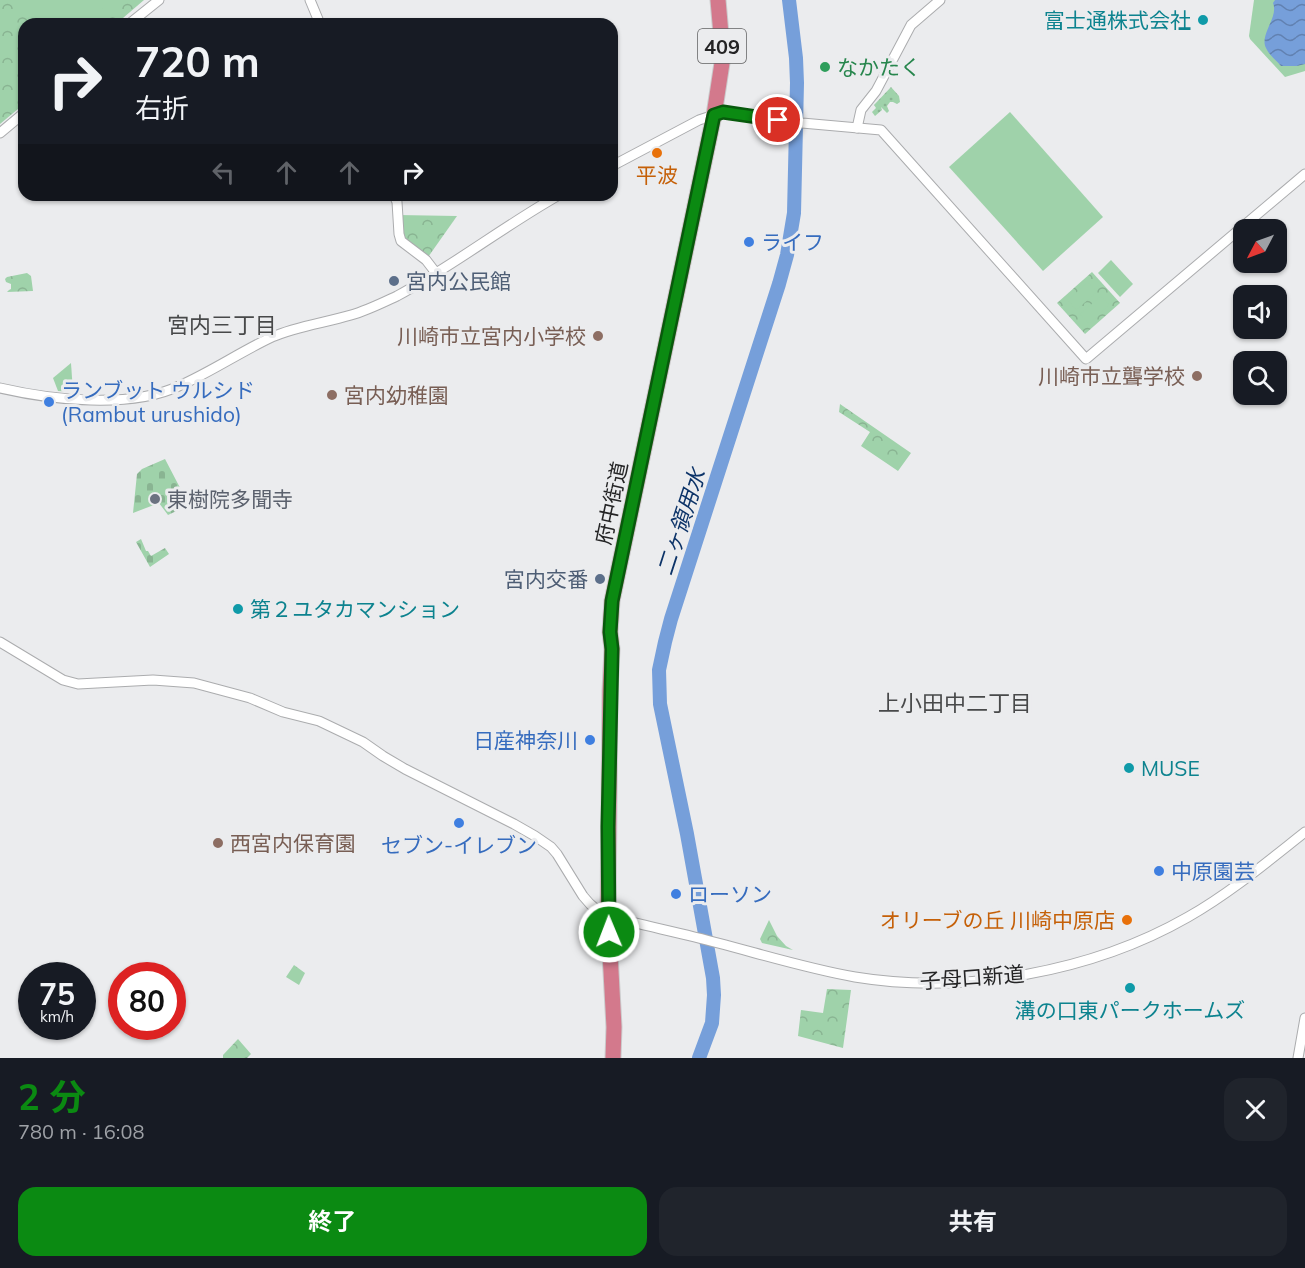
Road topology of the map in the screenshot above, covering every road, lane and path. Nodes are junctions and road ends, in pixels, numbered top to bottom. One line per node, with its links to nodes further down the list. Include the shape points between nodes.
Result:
1 (159, 0): 5 (street)
2 (310, 0): 6 (street)
3 (718, 0): 7 (highway, 府中街道 / 409, via 722,63)
4 (940, 0): 9 (street, via 911,25 876,91 861,110)
5 (136, 18)
6 (318, 18)
7 (714, 115): 9 (street, via 723,112); 11 (street); 19 (highway, 府中街道 / 409, via 612,601)
8 (18, 119): 10 (street)
9 (857, 128): 12 (street, via 881,130 1086,358)
10 (0, 134)
11 (618, 163)
12 (1305, 174)
13 (397, 201): 15 (street, via 402,241)
14 (549, 201): 15 (street)
15 (436, 273): 16 (street, via 353,315 272,337 160,393 79,399)
16 (0, 388)
17 (0, 642): 19 (street, via 63,680 78,684 153,680 194,683 319,721 535,836 557,854 590,904)
18 (1305, 832): 19 (street, 子母口新道, via 1221,896 1145,939 1044,971 988,981 855,977)
19 (608, 916): 21 (highway, 府中街道 / 409)
20 (1305, 1018): 22 (street)
21 (613, 1058)
22 (1298, 1058)

